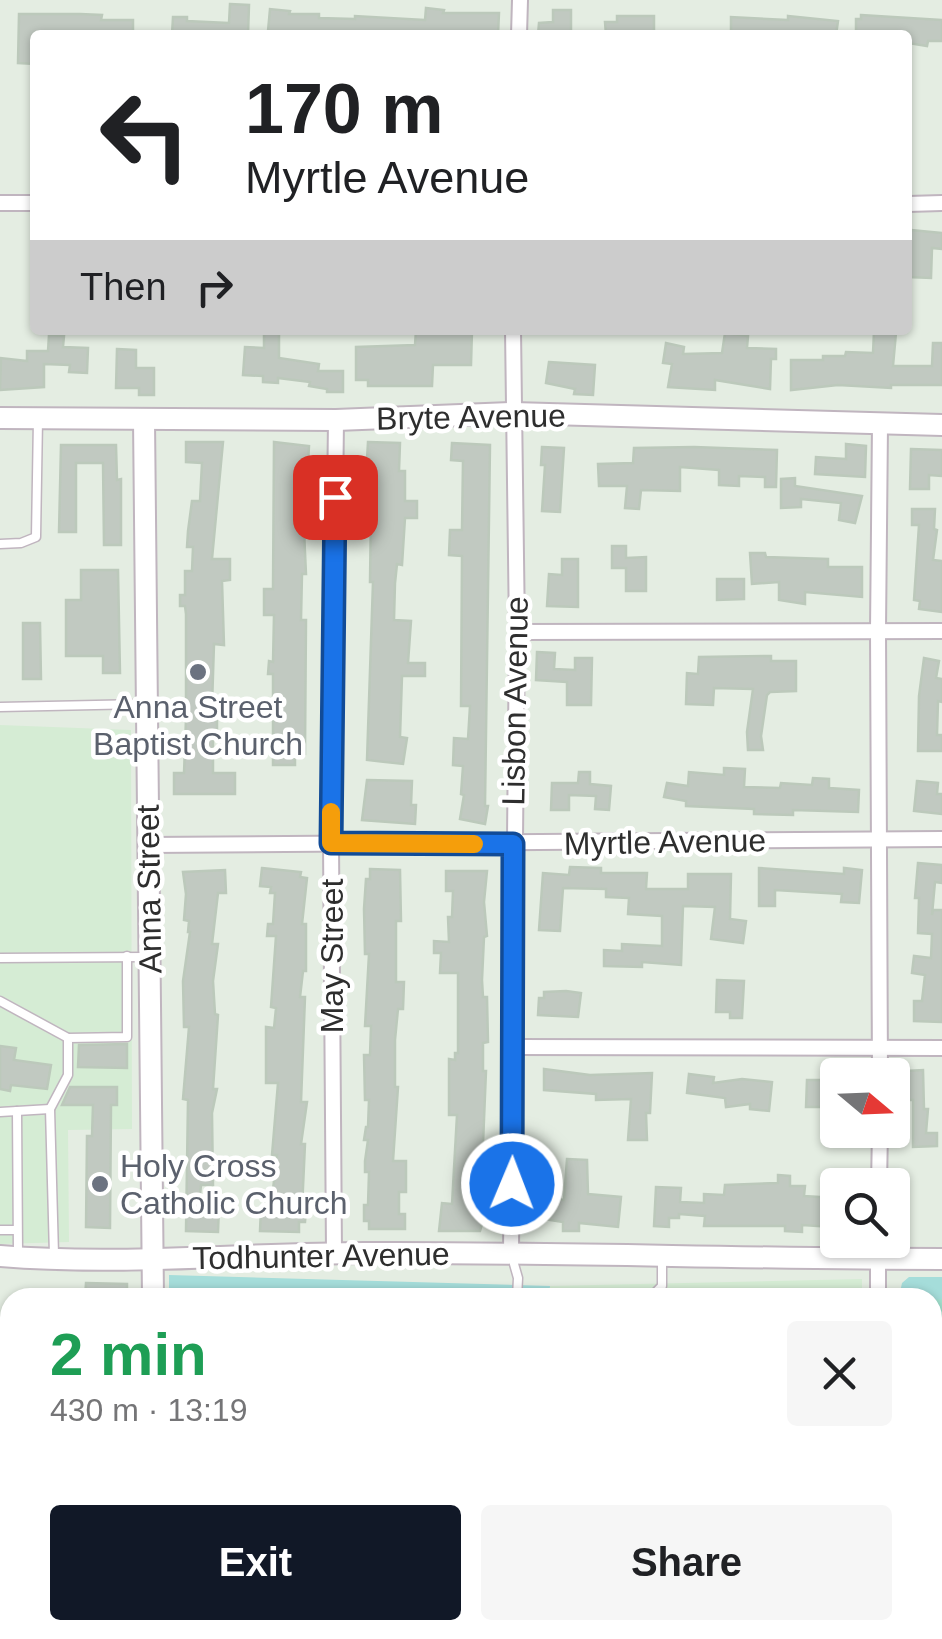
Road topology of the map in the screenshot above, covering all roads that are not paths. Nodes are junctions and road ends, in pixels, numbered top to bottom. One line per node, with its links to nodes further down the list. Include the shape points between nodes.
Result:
1 (520, 0): 2 (street)
2 (518, 30)
3 (0, 202): 4 (street)
4 (30, 203)
5 (912, 204): 6 (street)
6 (942, 204)
7 (513, 335): 8 (street, Lisbon Avenue)
8 (514, 413): 12 (street, Bryte Avenue); 14 (street, Bryte Avenue); 18 (street, Lisbon Avenue)
9 (0, 418): 10 (street, Bryte Avenue)
10 (38, 419): 11 (street, Bryte Avenue); 15 (lane, via 36,537)
11 (144, 420): 12 (street, Bryte Avenue); 19 (street, Anna Street)
12 (336, 420): 23 (street, May Street)
13 (942, 425): 14 (street, Bryte Avenue)
14 (880, 426): 16 (street)
15 (0, 544)
16 (878, 630): 17 (street); 18 (street); 21 (street)
17 (942, 631)
18 (517, 632): 24 (street, Lisbon Avenue)
19 (147, 704): 20 (lane); 25 (street, Anna Street)
20 (0, 707)
21 (878, 838): 22 (street, Myrtle Avenue); 24 (street, Myrtle Avenue); 34 (street)
22 (942, 839)
23 (331, 843): 24 (street, Myrtle Avenue); 25 (street, Myrtle Avenue); 44 (street, May Street)
24 (513, 844): 33 (street, Lisbon Avenue)
25 (149, 845): 27 (street, Anna Street)
26 (127, 956): 27 (lane); 28 (lane); 30 (lane)
27 (150, 956): 29 (street, Anna Street)
28 (0, 958)
29 (150, 997): 30 (lane); 51 (street, Anna Street)
30 (127, 998): 32 (lane, via 127,1037)
31 (0, 1000): 32 (lane)
32 (68, 1038): 37 (lane, via 68,1075)
33 (514, 1047): 34 (street); 43 (street, Lisbon Avenue)
34 (880, 1047): 35 (street); 36 (street)
35 (942, 1048)
36 (880, 1058)
37 (50, 1110): 38 (lane); 49 (lane)
38 (17, 1111): 39 (lane); 41 (lane)
39 (0, 1112)
40 (0, 1230): 41 (lane)
41 (17, 1230): 47 (lane)
42 (820, 1251): 46 (street, Todhunter Avenue)
43 (510, 1252): 44 (street, Todhunter Avenue); 46 (street, Todhunter Avenue); 53 (lane)
44 (334, 1253): 51 (street, Todhunter Avenue)
45 (910, 1254): 50 (street, Todhunter Avenue)
46 (662, 1255): 54 (lane)
47 (9, 1257): 49 (street, Todhunter Avenue)
48 (878, 1258): 55 (street)
49 (54, 1259): 51 (street, Todhunter Avenue)
50 (942, 1259)
51 (153, 1260): 52 (street, Anna Street)
52 (153, 1288)
53 (518, 1288)
54 (660, 1288)
55 (878, 1288)

